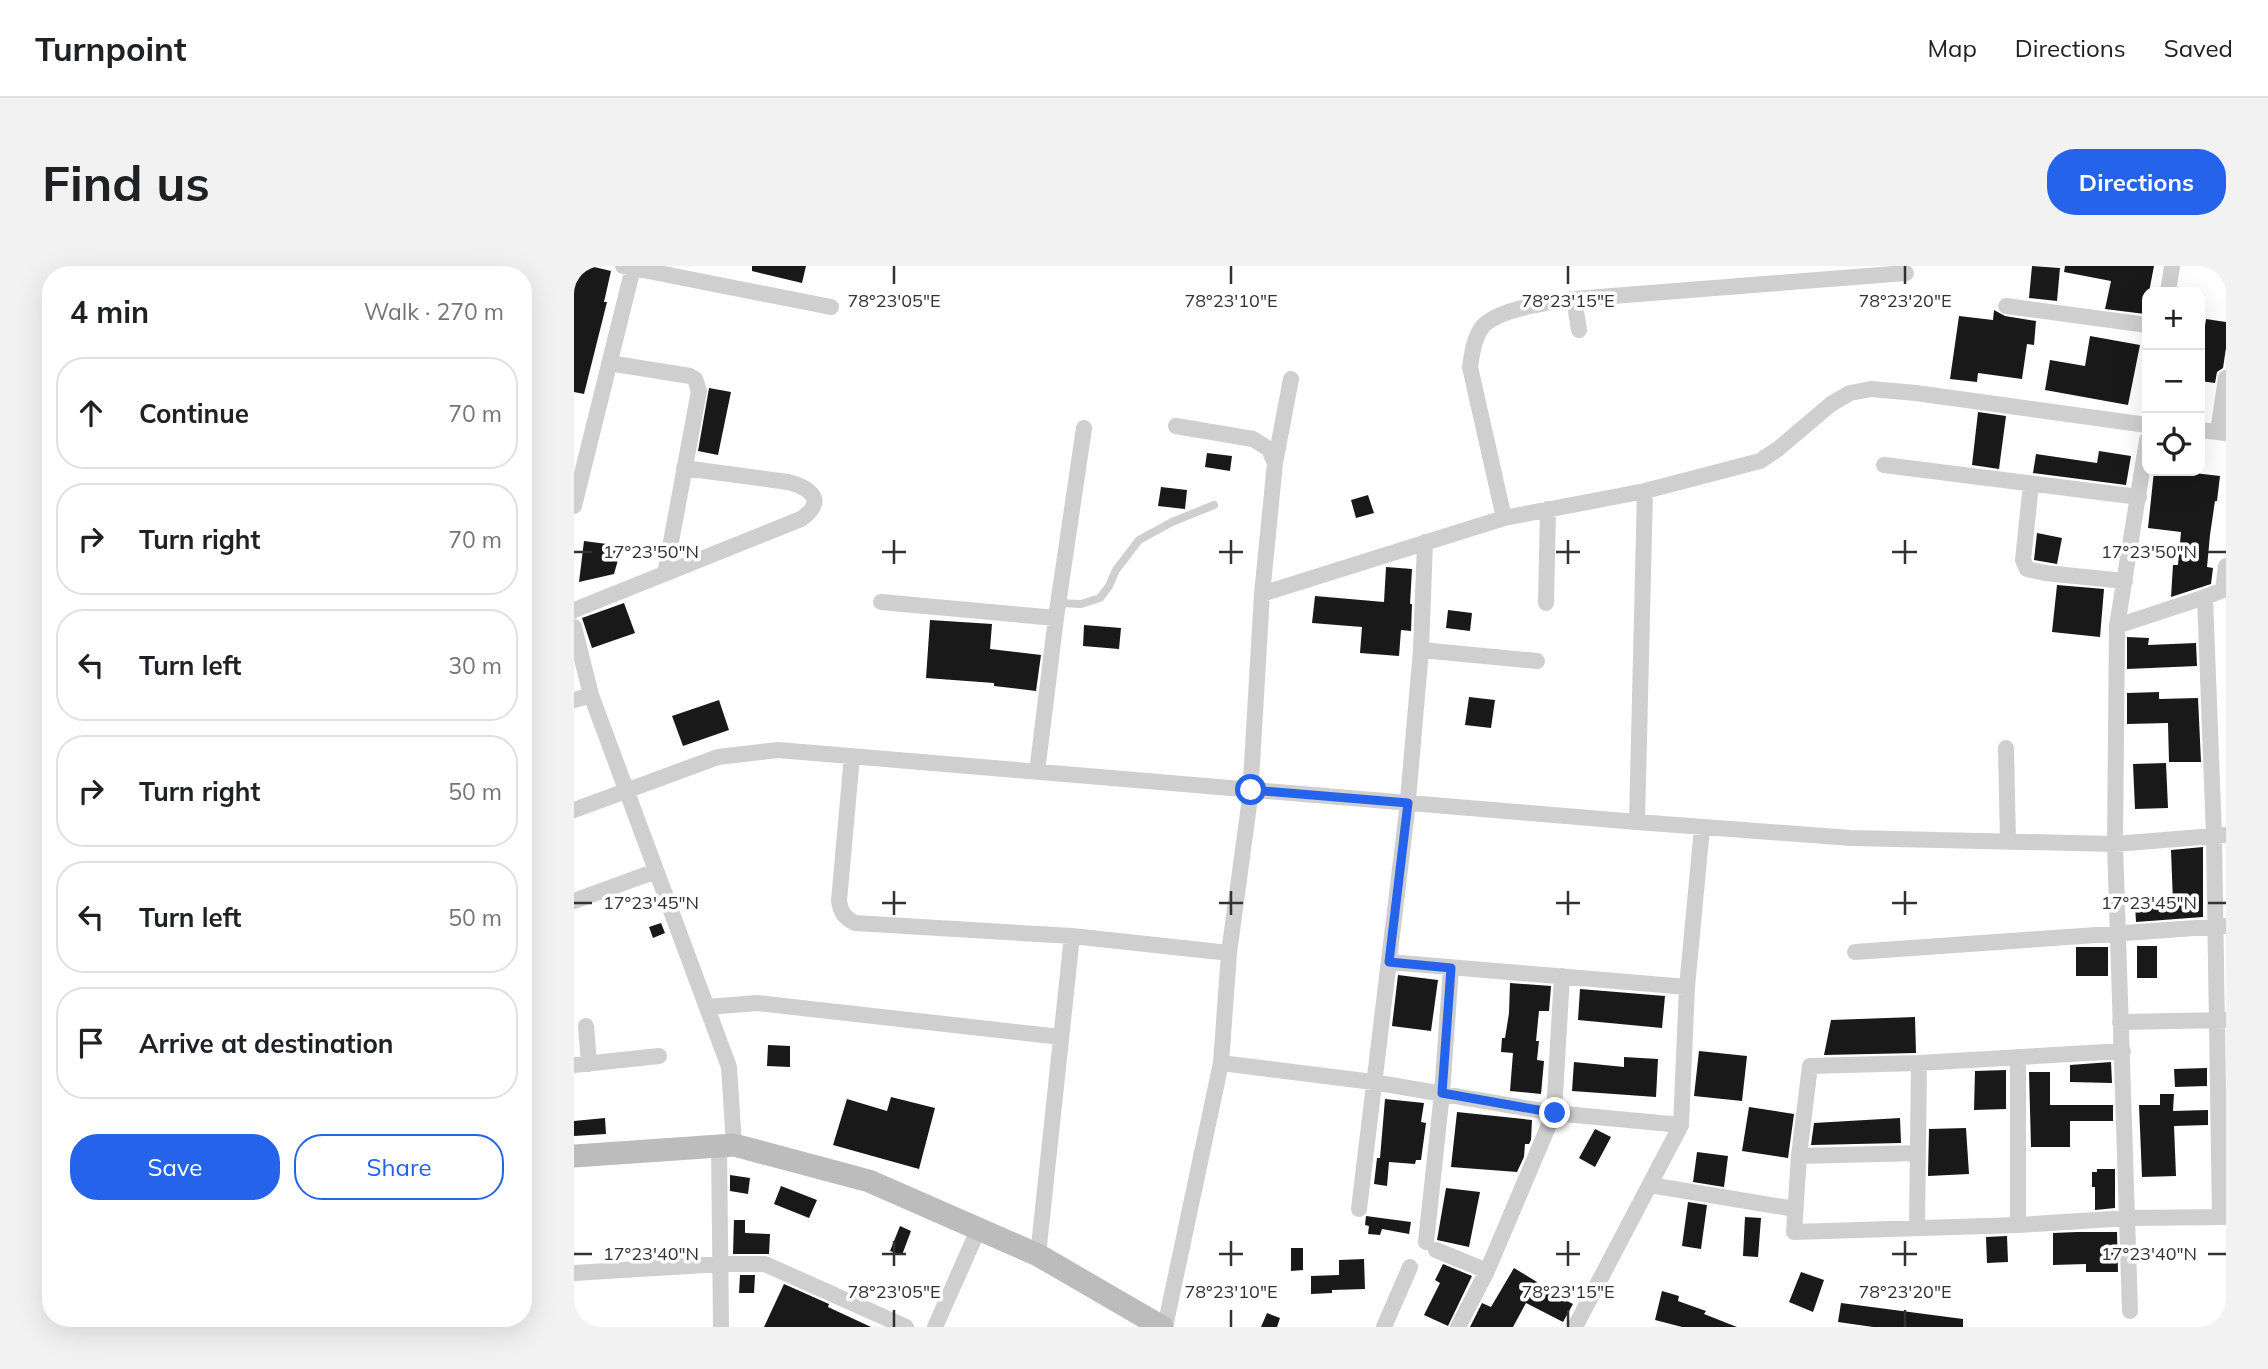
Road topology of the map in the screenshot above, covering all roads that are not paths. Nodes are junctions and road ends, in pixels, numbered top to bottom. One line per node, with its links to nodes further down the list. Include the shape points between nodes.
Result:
1 (2172, 266): 4 (street)
2 (628, 267): 7 (street); 10 (street)
3 (1906, 273): 5 (street)
4 (2169, 287)
5 (1574, 299): 9 (street); 27 (street, via 1499,316 1483,326 1474,343 1470,367)
6 (2006, 306): 8 (street)
7 (831, 307)
8 (2142, 324)
9 (1579, 330)
10 (609, 363): 19 (street, via 695,379 699,391); 25 (street)
11 (2226, 378): 16 (street)
12 (1291, 380): 17 (street)
13 (2142, 424): 22 (street, via 1871,389 1850,393 1831,404 1760,461)
14 (1176, 426): 17 (street, via 1253,439 1269,449)
15 (1084, 428): 38 (street)
16 (2222, 432)
17 (1275, 463): 33 (street)
18 (1884, 465): 21 (street)
19 (684, 468): 30 (street); 30 (street, via 788,482 803,486 814,502 811,512 800,519)
20 (2142, 476): 23 (street)
21 (2031, 484): 23 (street); 31 (street, via 2023,560 2027,569)
22 (1645, 491): 26 (street); 52 (street)
23 (2139, 498): 31 (street)
24 (1213, 505): 38 (lane, via 1139,540 1100,598)
25 (574, 506)
26 (1548, 509): 27 (street); 36 (street)
27 (1504, 518): 28 (street)
28 (1425, 542): 33 (street); 41 (street)
29 (2226, 566): 32 (street)
30 (665, 574): 37 (street)
31 (2125, 581): 39 (street)
32 (2225, 589): 34 (street)
33 (1262, 594): 49 (street)
34 (2205, 597): 39 (street); 54 (street)
35 (881, 602): 38 (street)
36 (1546, 603)
37 (574, 610)
38 (1057, 610): 47 (street)
39 (2117, 626): 56 (street)
40 (574, 627): 43 (street)
41 (1421, 650): 42 (street); 50 (street)
42 (1537, 661)
43 (591, 695): 44 (street); 48 (street)
44 (574, 700)
45 (2006, 748): 55 (street)
46 (852, 756): 47 (street); 48 (street, via 778,750 718,757); 61 (street, via 839,901 846,918 855,923)
47 (1037, 772): 49 (street)
48 (627, 790): 51 (street); 57 (street)
49 (1251, 790): 50 (street); 63 (street)
50 (1408, 803): 52 (street); 64 (street)
51 (574, 810)
52 (1637, 822): 53 (street)
53 (1702, 828): 55 (street); 67 (street)
54 (2220, 836): 56 (street); 59 (street)
55 (2008, 842): 56 (street)
56 (2115, 844): 60 (street)
57 (656, 871): 58 (street); 68 (street)
58 (574, 901)
59 (2221, 927): 60 (street); 69 (street)
60 (2118, 932): 62 (street); 70 (street)
61 (1072, 936): 63 (street); 72 (street)
62 (1855, 952)
63 (1229, 953): 76 (street)
64 (1389, 962): 65 (street); 79 (street)
65 (1451, 968): 66 (street); 80 (street)
66 (1562, 976): 67 (street); 81 (street)
67 (1687, 987): 82 (street)
68 (707, 1007): 72 (street, via 757,1003); 84 (street, via 729,1066)
69 (2222, 1021): 70 (street); 83 (street)
70 (2120, 1022): 73 (street)
71 (586, 1026): 78 (street)
72 (1061, 1037): 96 (street)
73 (2123, 1051): 75 (street); 91 (street)
74 (659, 1056): 78 (street)
75 (2018, 1057): 77 (street); 93 (street)
76 (1221, 1063): 79 (street); 105 (street)
77 (1919, 1063): 85 (street); 87 (street, via 1810,1066)
78 (581, 1064)
79 (1373, 1082): 80 (street); 89 (street)
80 (1442, 1093): 81 (street); 99 (street, via 1431,1246)
81 (1555, 1113): 82 (street); 99 (street)
82 (1681, 1125): 88 (street)
83 (2222, 1127): 92 (street)
84 (726, 1145): 86 (street); 95 (street, via 869,1181); 97 (street)
85 (1917, 1153): 87 (street); 94 (street)
86 (574, 1156)
87 (1799, 1156): 90 (street)
88 (1650, 1185): 90 (street); 108 (street)
89 (1359, 1209)
90 (1795, 1209): 94 (street, via 1794,1232)
91 (2128, 1217): 92 (street); 93 (street); 101 (street)
92 (2223, 1217)
93 (2018, 1225): 94 (street)
94 (1917, 1227)
95 (979, 1228): 96 (street); 104 (street)
96 (1038, 1255): 105 (street)
97 (722, 1264): 100 (street); 102 (street); 103 (street, via 765,1264)
98 (1410, 1267): 106 (street)
99 (1487, 1271): 107 (street)
100 (574, 1273)
101 (2130, 1311)
102 (722, 1327)
103 (906, 1327)
104 (936, 1327)
105 (1164, 1327)
106 (1384, 1327)
107 (1458, 1327)
108 (1575, 1327)

